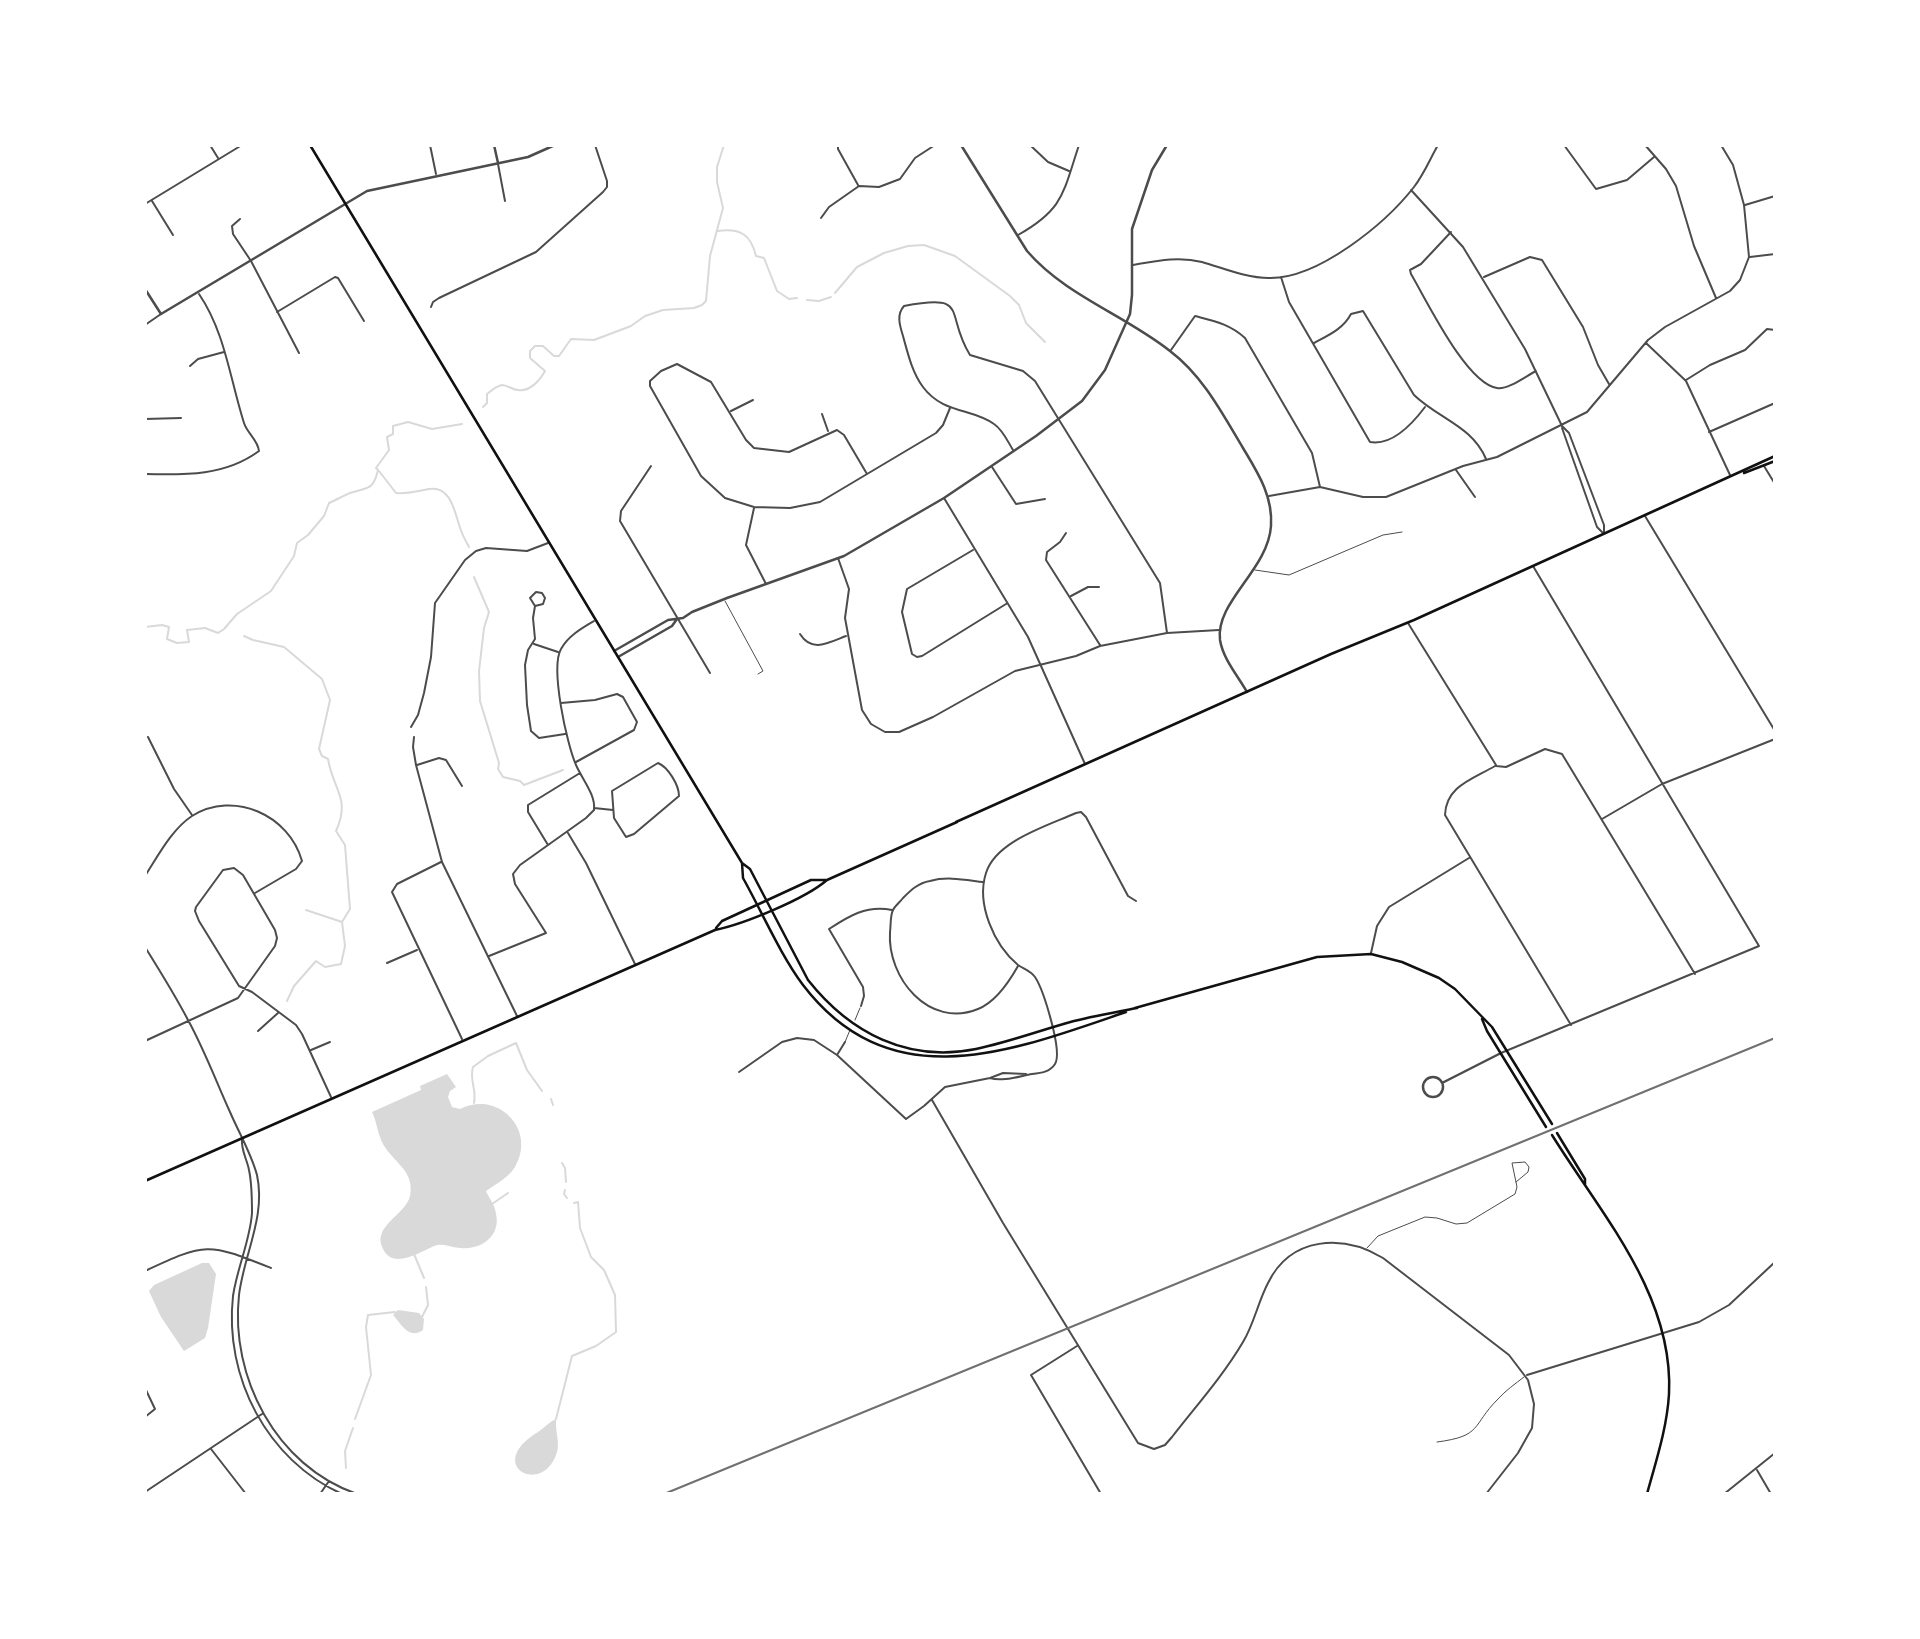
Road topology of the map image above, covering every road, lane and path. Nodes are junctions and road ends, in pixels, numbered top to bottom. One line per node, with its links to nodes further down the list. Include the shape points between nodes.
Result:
1 (210, 145): 21 (street)
2 (242, 145): 21 (street)
3 (310, 145): 31 (main road)
4 (430, 145): 24 (street)
5 (494, 145): 22 (street)
6 (555, 145): 22 (street)
7 (595, 145): 47 (street, via 607,181 603,192 536,252 439,298)
8 (838, 145): 25 (street)
9 (935, 145): 25 (street, via 915,158 896,181 879,187)
10 (961, 145): 37 (street)
11 (1030, 145): 23 (street, via 1048,162)
12 (1079, 145): 23 (street)
13 (1167, 145): 41 (street, via 1152,170 1133,225)
14 (1438, 145): 26 (street)
15 (1462, 145): 16 (street)
16 (1469, 145)
17 (1564, 145): 20 (street, via 1596,189 1628,180)
18 (1645, 145): 20 (street)
19 (1721, 145): 32 (street, via 1733,165)
20 (1654, 157): 46 (street, via 1676,186)
21 (219, 159): 28 (street)
22 (498, 163): 24 (street); 29 (street)
23 (1070, 171): 37 (street, via 1053,211)
24 (436, 175): 31 (street, via 367,191)
25 (859, 186): 33 (street)
26 (1411, 190): 35 (street); 42 (street, via 1382,220 1330,258)
27 (1775, 196): 32 (street)
28 (152, 200): 30 (street); 36 (street)
29 (505, 201)
30 (145, 204)
31 (345, 204): 40 (street); 103 (main road)
32 (1744, 205): 39 (street)
33 (821, 218)
34 (240, 219): 40 (street, via 232,232)
35 (1452, 232): 43 (street); 60 (street, via 1410,270 1460,357 1495,388)
36 (173, 235)
37 (1017, 236): 51 (street, via 1051,276)
38 (1775, 254): 39 (street)
39 (1749, 257): 46 (street, via 1740,280)
40 (251, 261): 45 (street); 48 (street)
41 (1131, 265): 42 (street, via 1180,259 1260,278); 51 (street, via 1132,302)
42 (1281, 278): 55 (street, via 1289,302)
43 (1483, 278): 60 (street); 62 (street, via 1530,257 1542,260 1583,327)
44 (145, 289): 49 (street)
45 (199, 292): 49 (street); 57 (street)
46 (1716, 299): 54 (street)
47 (431, 307)
48 (276, 313): 50 (street, via 335,277); 58 (street)
49 (161, 314): 52 (street)
50 (364, 321)
51 (1126, 323): 56 (street); 70 (street, via 1096,384)
52 (145, 325)
53 (1775, 330): 61 (street, via 1767,329 1745,351)
54 (1646, 342): 61 (street); 62 (street)
55 (1314, 343): 65 (street, via 1338,330 1351,314 1363,311 1405,382); 65 (street, via 1370,442 1402,432)
56 (1170, 351): 91 (street, via 1195,316 1240,333 1312,453); 92 (street, via 1211,395)
57 (225, 352): 59 (street, via 198,359); 85 (street, via 244,425 259,451 220,471)
58 (299, 353)
59 (190, 366)
60 (1536, 371): 72 (street)
61 (1686, 381): 74 (street)
62 (1610, 385): 72 (street, via 1587,412)
63 (753, 400): 67 (street)
64 (1775, 403): 74 (street)
65 (1426, 407): 79 (street, via 1476,439)
66 (950, 408): 70 (street, via 925,389 915,374 899,320 904,306 949,304 970,355 1026,373); 76 (street, via 993,422); 86 (street, via 936,433)
67 (730, 411): 73 (street, via 754,448 789,452); 98 (street, via 711,382 683,365 667,367 650,381 701,476 725,498)
68 (822, 414): 73 (street)
69 (181, 418): 71 (street)
70 (1060, 418): 76 (street); 118 (street, via 1160,583)
71 (145, 419)
72 (1562, 426): 75 (street); 77 (street); 79 (street)
73 (828, 432): 86 (street, via 837,430 844,435)
74 (1709, 432): 87 (street)
75 (1576, 449): 77 (street); 88 (street)
76 (1013, 450): 83 (street)
77 (1569, 452): 89 (street)
78 (1775, 456): 81 (main road)
79 (1487, 460): 84 (street)
80 (1775, 461): 81 (main road)
81 (1763, 464): 87 (main road); 90 (street)
82 (651, 466): 114 (street, via 619,518)
83 (991, 467): 95 (street); 96 (street, via 1016,504)
84 (1456, 469): 91 (street, via 1386,497); 94 (street)
85 (145, 474)
86 (867, 474): 98 (street, via 809,505)
87 (1730, 477): 99 (main road)
88 (1587, 479): 89 (street); 93 (street)
89 (1580, 481): 97 (street)
90 (1775, 484)
91 (1320, 487): 92 (street)
92 (1269, 496): 107 (street, via 1270,538)
93 (1594, 496): 97 (street); 102 (street)
94 (1475, 497)
95 (944, 498): 104 (street); 105 (street)
96 (1045, 499)
97 (1586, 499): 102 (street)
98 (754, 507): 108 (street, via 746,545)
99 (1645, 515): 102 (main road); 132 (street)
100 (1402, 532): 107 (lane, via 1383,535 1289,575)
101 (1066, 533): 110 (street, via 1046,555)
102 (1604, 534): 106 (main road)
103 (548, 542): 115 (main road); 131 (street, via 527,551 481,549 465,560 435,603 424,693)
104 (974, 549): 112 (street); 112 (street, via 907,589 902,612 912,654 922,656)
105 (838, 558): 108 (street); 120 (street, via 849,589)
106 (1533, 566): 116 (main road); 142 (street)
107 (1255, 570): 117 (street, via 1228,607)
108 (766, 584): 111 (street)
109 (1099, 587): 110 (street, via 1088,587)
110 (1070, 597): 122 (street)
111 (724, 599): 114 (street); 128 (lane, via 763,671)
112 (1006, 604): 126 (street)
113 (535, 606): 113 (street, via 543,604 542,593 531,595); 121 (street)
114 (677, 619): 123 (street); 125 (street); 127 (street)
115 (595, 620): 123 (main road); 124 (street, via 569,638)
116 (1408, 623): 129 (main road); 140 (street)
117 (1220, 630): 118 (street); 129 (street, via 1223,650)
118 (1167, 633): 122 (street)
119 (800, 634): 120 (street, via 813,646)
120 (847, 636): 126 (street, via 862,710 872,725 888,732 904,730 941,713 1009,673)
121 (533, 643): 124 (street); 133 (street, via 525,665 531,731 539,738)
122 (1100, 646): 126 (street)
123 (614, 651): 125 (main road)
124 (559, 652): 130 (street)
125 (618, 657): 152 (main road)
126 (1041, 665): 139 (street)
127 (710, 673)
128 (758, 674)
129 (1247, 692): 139 (main road)
130 (561, 703): 133 (street); 137 (street, via 618,694 637,722 634,730)
131 (411, 727)
132 (1775, 731)
133 (566, 733): 137 (street)
134 (148, 737): 146 (street)
135 (414, 737): 138 (street)
136 (1775, 739): 142 (street)
137 (575, 762): 141 (street)
138 (416, 765): 143 (street, via 446,760); 151 (street)
139 (1085, 765): 154 (main road)
140 (1496, 766): 147 (street, via 1506,767 1545,749 1562,754); 150 (street, via 1455,789 1446,802 1446,816)
141 (580, 773): 144 (street); 149 (street, via 528,805)
142 (1662, 785): 147 (street); 171 (street, via 1759,946)
143 (462, 786)
144 (594, 808): 145 (street); 148 (street)
145 (614, 811): 145 (street, via 622,833 630,837 676,799 678,788 658,763 615,788)
146 (192, 816): 153 (street); 156 (street, via 223,806 247,807 271,818 289,836 300,855 300,865)
147 (1602, 819): 171 (street)
148 (568, 832): 149 (street); 169 (street)
149 (548, 846): 167 (street, via 513,874 547,933)
150 (1470, 857): 166 (street, via 1389,907 1377,926); 179 (street)
151 (442, 862): 165 (street, via 393,888 393,898); 167 (street)
152 (742, 863): 157 (main road); 159 (main road, via 743,877)
153 (145, 876)
154 (827, 880): 157 (main road, via 811,880); 160 (main road)
155 (983, 882): 158 (street, via 990,864 1006,846 1079,812 1128,895); 161 (street, via 925,882); 170 (street, via 990,926)
156 (254, 893): 172 (street, via 277,938); 172 (street, via 240,872 228,868 195,911 239,986)
157 (766, 900): 159 (main road); 160 (main road)
158 (1136, 901)
159 (758, 904): 162 (main road); 163 (main road, via 722,921)
160 (772, 910): 162 (main road); 180 (main road, via 821,996 849,1022 885,1041 923,1051 958,1052)
161 (893, 910): 170 (street, via 890,942 899,973 910,992 932,1008 954,1014 980,1008 1001,991); 173 (street, via 877,908 852,914 829,929 863,986)
162 (763, 913): 163 (main road); 182 (main road, via 793,969 821,1005 848,1028 885,1047 921,1056 961,1057)
163 (715, 930): 169 (main road)
164 (145, 947): 178 (street)
165 (418, 949): 168 (street); 185 (street)
166 (1371, 954): 174 (main road, via 1317,957); 177 (main road, via 1439,978)
167 (489, 956): 176 (street)
168 (387, 963)
169 (635, 964): 176 (main road)
170 (1018, 965): 180 (street, via 1038,982)
171 (1695, 974): 179 (street)
172 (246, 990): 175 (street); 178 (street)
173 (861, 1006): 186 (lane)
174 (1137, 1008): 180 (main road); 182 (main road)
175 (279, 1012): 181 (street); 187 (street, via 296,1025)
176 (517, 1017): 185 (main road)
177 (1481, 1017): 188 (main road); 189 (main road)
178 (189, 1020): 183 (street); 199 (street)
179 (1571, 1025): 188 (street)
180 (1052, 1028): 182 (street)
181 (258, 1031)
182 (1054, 1035): 194 (street, via 1058,1050 1055,1066 1045,1072 1003,1073 949,1085)
183 (145, 1041)
184 (330, 1041): 187 (street)
185 (463, 1041): 193 (main road)
186 (845, 1042): 190 (street)
187 (310, 1050): 193 (street)
188 (1507, 1050): 189 (street); 195 (main road)
189 (1501, 1053): 192 (street); 196 (main road)
190 (837, 1055): 191 (street, via 814,1040 790,1039); 194 (street, via 905,1119)
191 (739, 1072)
192 (1442, 1083): 192 (street, via 1430,1077 1423,1091 1432,1098 1439,1096)
193 (332, 1100): 199 (main road)
194 (932, 1100): 211 (street)
195 (1552, 1124)
196 (1546, 1127)
197 (1557, 1133): 202 (main road)
198 (1552, 1135): 202 (main road)
199 (242, 1138): 200 (main road); 204 (street, via 252,1195); 205 (street, via 256,1174 259,1200)
200 (145, 1181)
201 (1516, 1182): 201 (lane, via 1527,1174 1529,1167 1523,1161 1512,1163); 203 (lane, via 1514,1195 1470,1222 1456,1224 1425,1217 1378,1236)
202 (1585, 1185): 210 (main road, via 1634,1265)
203 (1367, 1248): 211 (street, via 1346,1242 1319,1244 1284,1262 1267,1284 1243,1342 1170,1440 1158,1448 1135,1440); 212 (street, via 1509,1355)
204 (242, 1257): 205 (street); 209 (street, via 206,1247); 215 (street, via 233,1302 232,1340 241,1380)
205 (247, 1259): 208 (street); 214 (street, via 239,1294 239,1340 247,1377)
206 (1775, 1262): 207 (street)
207 (1773, 1267): 210 (street, via 1718,1312)
208 (271, 1268)
209 (145, 1271)
210 (1663, 1335): 212 (street); 230 (main road, via 1669,1375 1667,1415)
211 (1078, 1345): 228 (street, via 1031,1375)
212 (1526, 1376): 217 (lane, via 1497,1399 1472,1433); 229 (street, via 1534,1404 1532,1428)
213 (145, 1388): 216 (street, via 155,1409)
214 (263, 1413): 215 (street); 221 (street, via 286,1445)
215 (257, 1417): 218 (street); 222 (street, via 280,1449)
216 (145, 1418)
217 (1437, 1442)
218 (210, 1448): 223 (street); 224 (street)
219 (1775, 1453): 220 (street)
220 (1756, 1469): 231 (street); 232 (street)
221 (329, 1481): 222 (street); 227 (street)
222 (326, 1486): 225 (street); 226 (street)
223 (145, 1492)
224 (246, 1494)
225 (320, 1494)
226 (342, 1494)
227 (357, 1494)
228 (1101, 1494)
229 (1486, 1494)
230 (1647, 1494)
231 (1724, 1494)
232 (1771, 1494)

